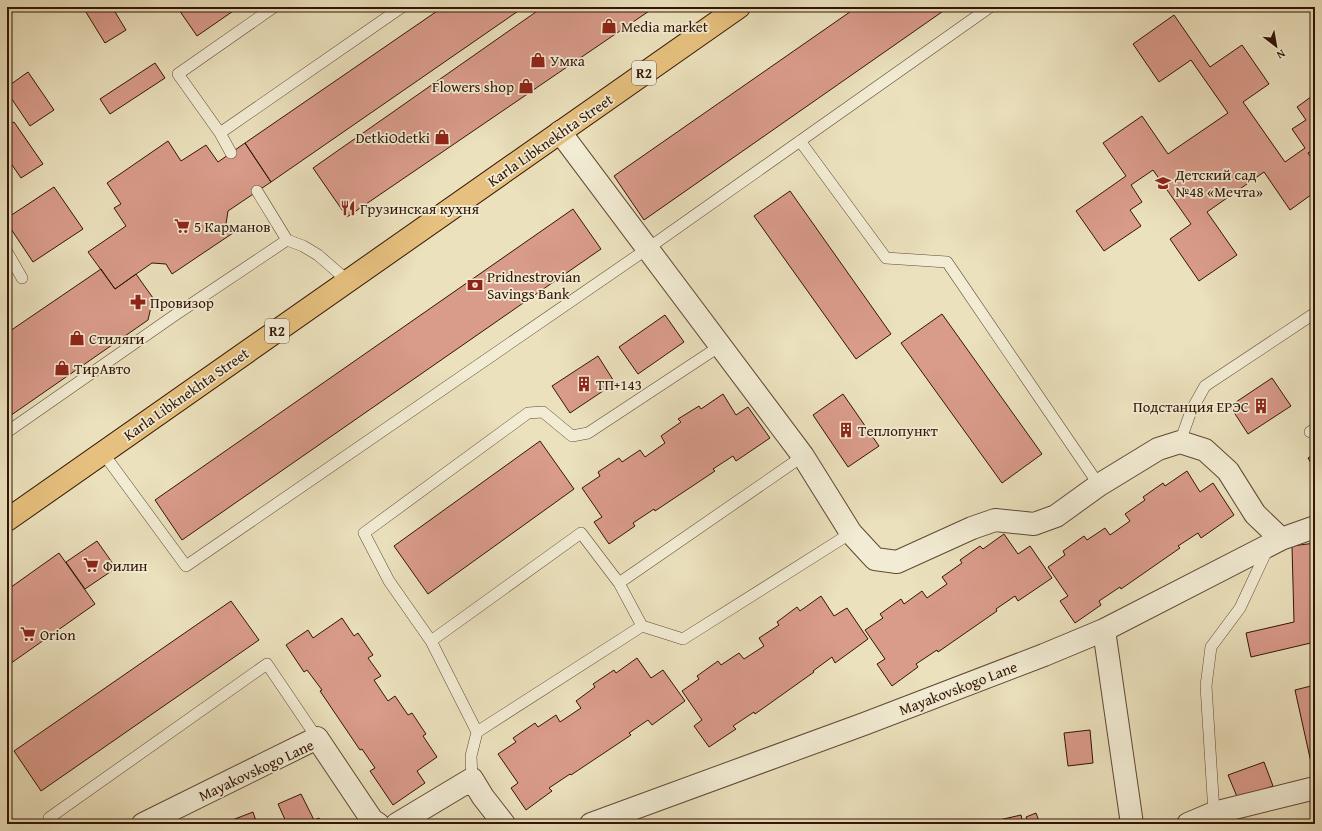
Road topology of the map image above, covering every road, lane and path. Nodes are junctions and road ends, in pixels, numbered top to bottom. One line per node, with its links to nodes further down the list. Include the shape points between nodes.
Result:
1 (274, 7): 6 (lane, via 178,74)
2 (402, 7): 6 (lane)
3 (990, 7): 7 (lane)
4 (730, 9): 5 (main road, Karla Libknekhta Street / R2)
5 (560, 132): 11 (street); 14 (main road, Karla Libknekhta Street / R2)
6 (220, 133): 8 (lane)
7 (800, 141): 11 (lane); 21 (lane, via 886,258 947,262)
8 (231, 153)
9 (257, 191): 10 (lane)
10 (287, 240): 14 (lane, via 318,255); 17 (lane)
11 (647, 249): 16 (street); 19 (lane, via 186,566)
12 (7, 252): 13 (lane)
13 (22, 278)
14 (348, 281): 19 (main road, Karla Libknekhta Street / R2)
15 (1315, 313): 18 (lane, via 1205,386 1191,410)
16 (720, 346): 20 (street); 29 (lane, via 588,433 572,436 543,412 528,413 364,533 389,581)
17 (7, 432)
18 (1180, 442): 21 (street, via 1158,449); 25 (street, via 1205,450 1228,471)
19 (103, 453): 22 (main road, Karla Libknekhta Street / R2)
20 (803, 456): 24 (street); 26 (lane)
21 (1099, 485): 24 (street, via 1056,516 1034,524 995,520 896,562 875,559)
22 (10, 512)
23 (1315, 526): 25 (street, Mayakovskogo Lane)
24 (851, 533): 27 (lane, via 683,639)
25 (1275, 542): 28 (street, Mayakovskogo Lane); 34 (lane, via 1240,608 1211,647 1206,686)
26 (619, 583): 27 (lane); 29 (lane, via 581,533)
27 (642, 626): 30 (lane)
28 (1104, 630): 40 (street, Mayakovskogo Lane, via 864,724); 41 (street)
29 (431, 642): 30 (lane)
30 (477, 732): 32 (lane, via 471,756)
31 (317, 738): 35 (lane, via 267,664 49,818); 36 (street, Mayakovskogo Lane); 37 (street, Mayakovskogo Lane, via 372,820)
32 (472, 779): 38 (street); 39 (street)
33 (1315, 788): 34 (street)
34 (1214, 813): 42 (street)
35 (53, 824)
36 (143, 824)
37 (378, 824)
38 (397, 824)
39 (504, 824)
40 (591, 824)
41 (1132, 824)
42 (1188, 824)

